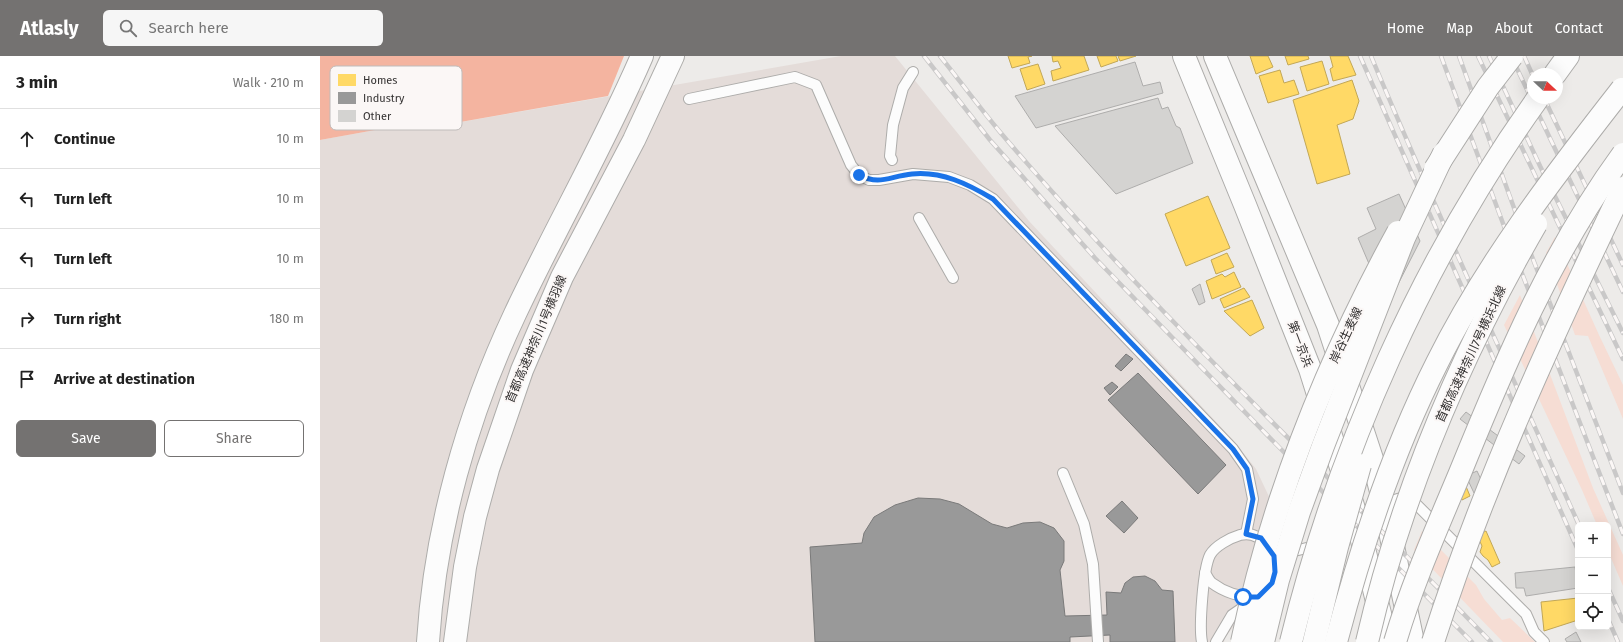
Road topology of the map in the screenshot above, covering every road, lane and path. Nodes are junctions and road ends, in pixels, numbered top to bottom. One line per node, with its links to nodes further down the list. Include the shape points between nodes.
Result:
1 (642, 56): 26 (main road, via 610,127 515,315 479,402 453,488 442,536)
2 (673, 56): 27 (main road, 首都高速神奈川1号横羽線, via 634,140 562,277 522,370 488,469 475,517)
3 (1184, 56): 22 (main road, 第一京浜, via 1310,369)
4 (1215, 56): 20 (main road, via 1328,325)
5 (1512, 56): 12 (main road, 岸谷生麦線, bridge)
6 (1568, 56): 7 (main road)
7 (1559, 68)
8 (913, 72): 14 (lane, via 903,88 893,125 890,156)
9 (1623, 89): 35 (main road, bridge, via 1530,209 1498,256 1437,363 1388,475 1354,575); 36 (main road, 首都高速神奈川7号横浜北線, bridge, via 1546,206 1485,318 1456,380 1408,503)
10 (689, 100): 21 (lane, via 795,77 816,85 851,165 859,175 869,180 913,174 949,177 970,185 993,199 1233,449 1247,469 1253,499)
11 (1534, 104): 16 (main road, bridge)
12 (1444, 153): 31 (main road, 岸谷生麦線, bridge, via 1356,313 1320,393 1265,550); 32 (main road, bridge, via 1404,238 1323,446 1278,580)
13 (1623, 154): 38 (main road, bridge, via 1606,177 1560,254 1524,321 1432,541)
14 (892, 160)
15 (1623, 188): 40 (main road, bridge, via 1501,456 1461,559)
16 (1465, 210): 33 (main road, bridge, via 1405,325 1353,445 1309,574); 34 (main road, bridge, via 1416,315 1375,421 1349,504)
17 (919, 218): 18 (lane)
18 (954, 278)
19 (1063, 473): 28 (lane, via 1084,524 1093,564)
20 (1384, 503): 39 (main road); 41 (lane, via 1408,496 1526,614 1534,632)
21 (1246, 534): 23 (lane, via 1261,538); 24 (lane, via 1227,539 1210,555)
22 (1361, 535): 23 (lane); 37 (main road, 第一京浜)
23 (1274, 556): 25 (lane, via 1275,572 1272,583)
24 (1205, 573): 25 (lane, via 1211,583 1243,597); 29 (lane, via 1202,590)
25 (1262, 592): 30 (lane, via 1232,615)
26 (428, 642)
27 (455, 642)
28 (1098, 642)
29 (1202, 642)
30 (1216, 642)
31 (1242, 642)
32 (1263, 642)
33 (1292, 642)
34 (1314, 642)
35 (1336, 642)
36 (1367, 642)
37 (1387, 642)
38 (1395, 642)
39 (1413, 642)
40 (1433, 642)
41 (1544, 642)

